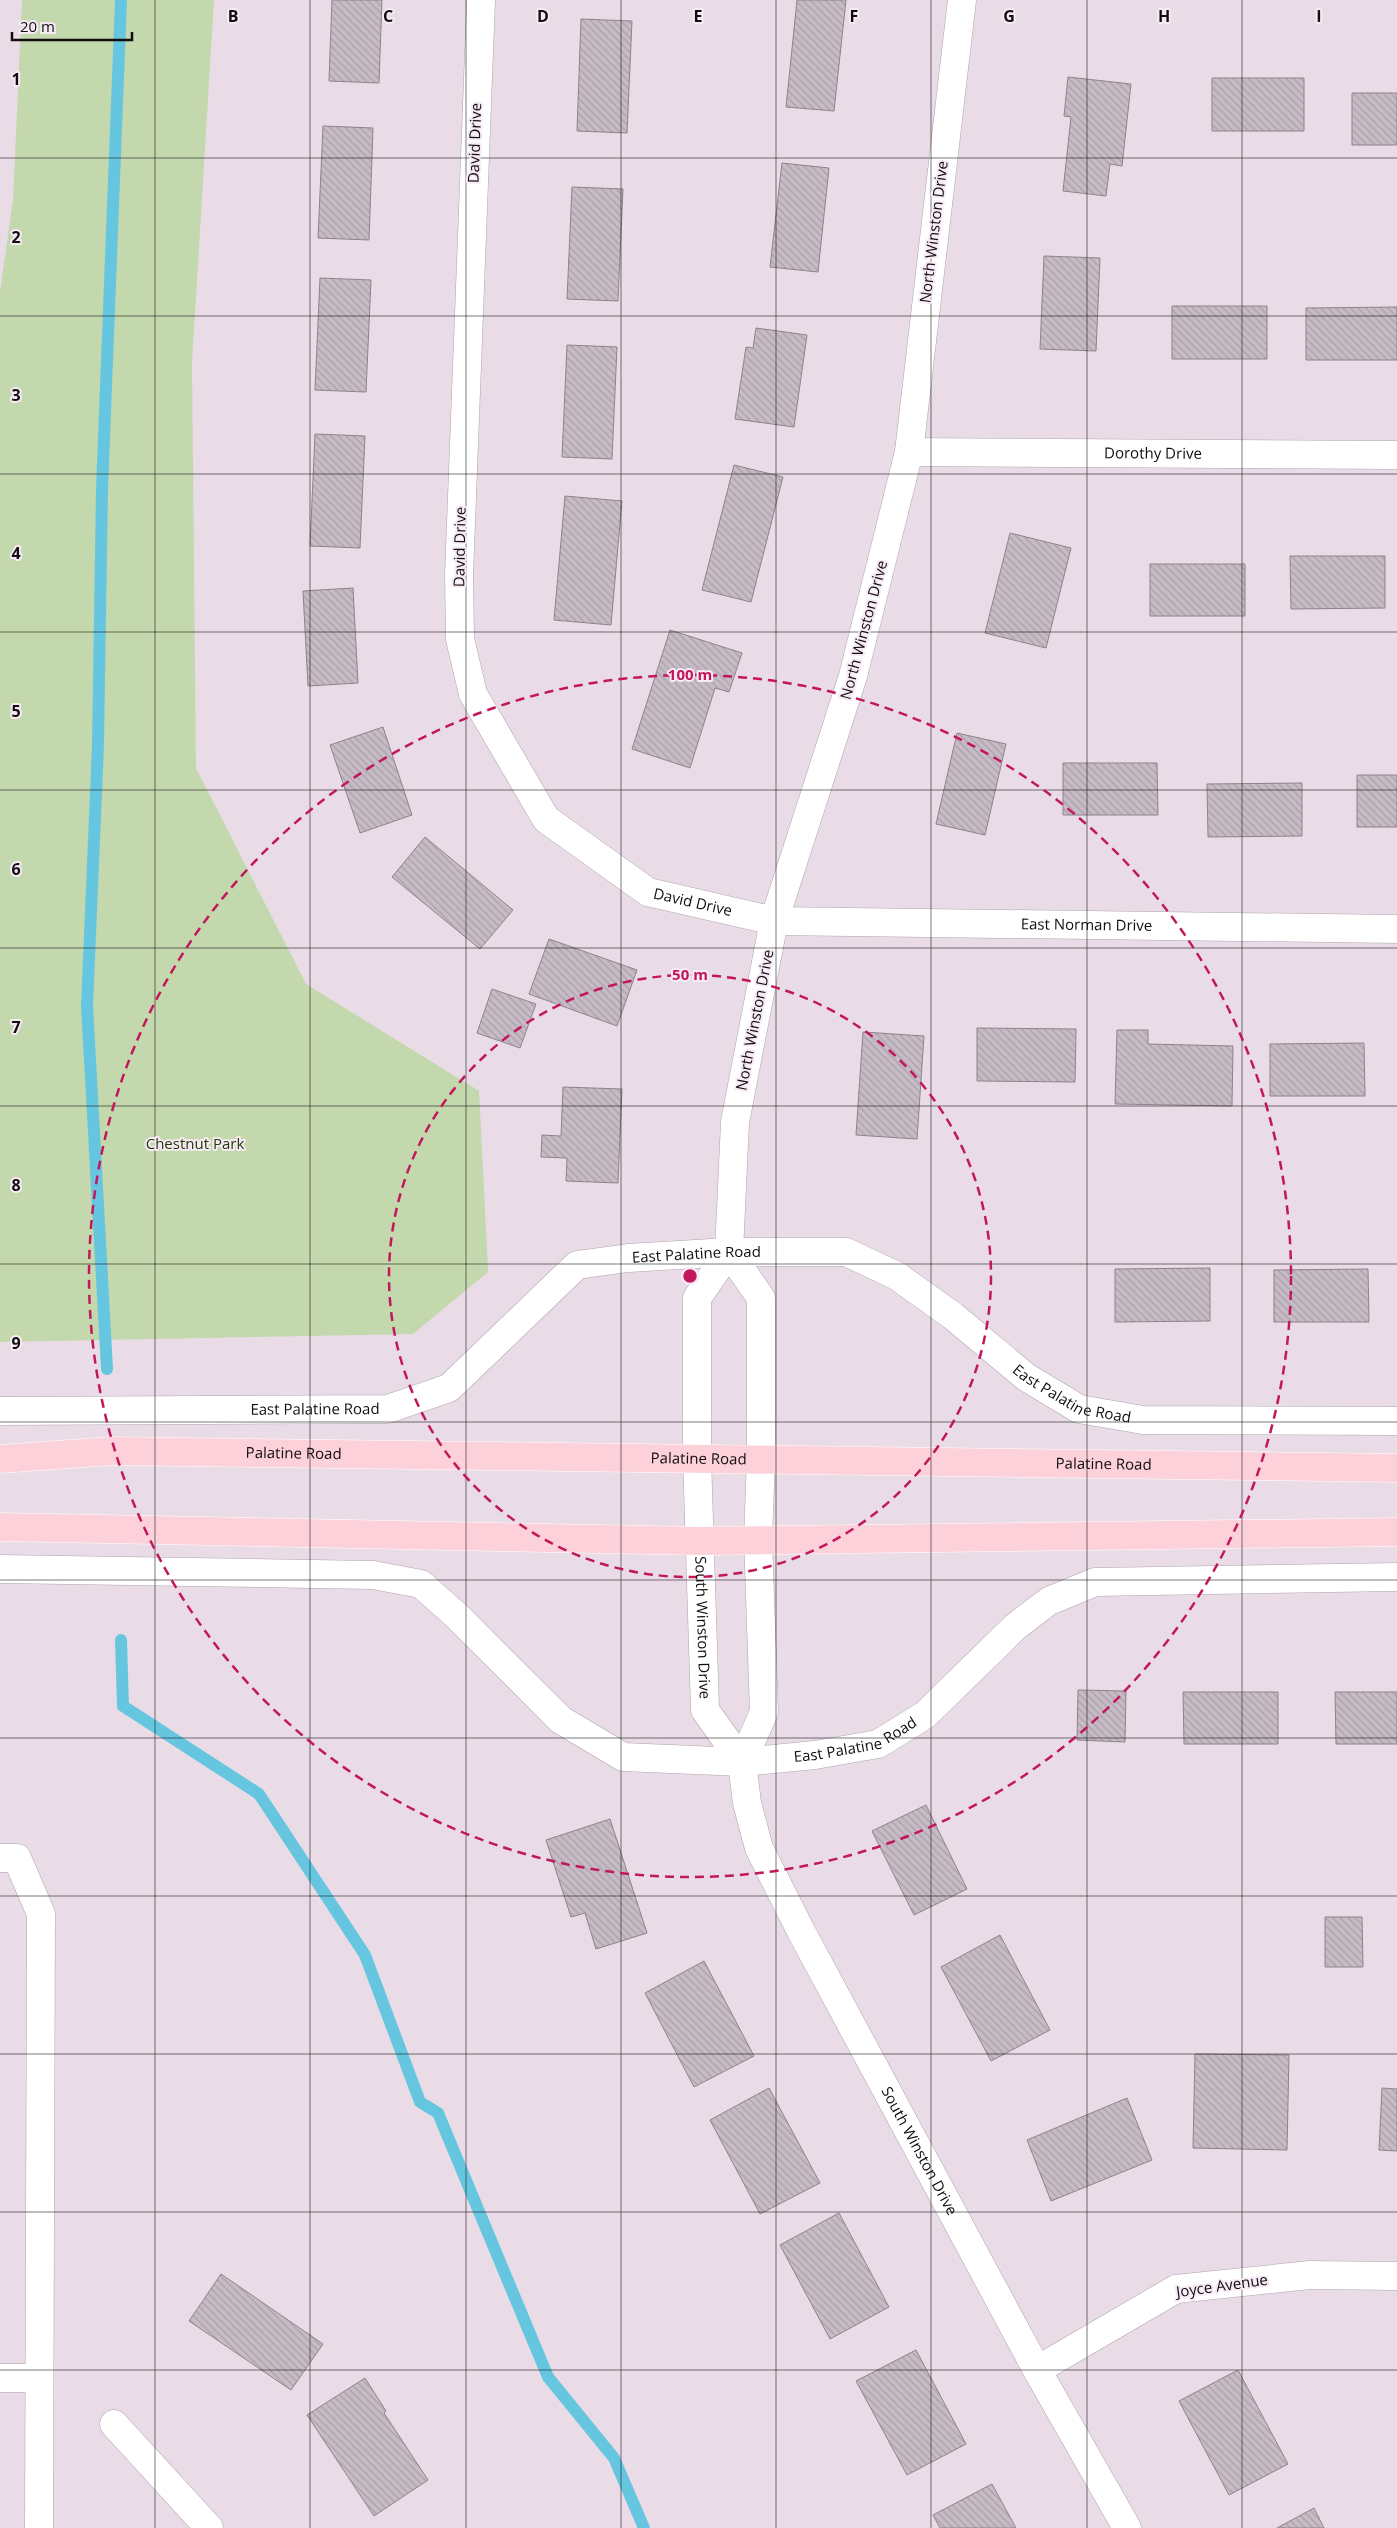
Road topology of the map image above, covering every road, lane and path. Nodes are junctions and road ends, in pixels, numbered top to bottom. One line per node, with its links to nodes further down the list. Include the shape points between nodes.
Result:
1 (481, 0): 5 (street, David Drive, via 459,575 460,639 472,694 546,819 648,892)
2 (962, 0): 3 (street, North Winston Drive)
3 (909, 452): 4 (street, Dorothy Drive); 5 (street, North Winston Drive, via 854,676)
4 (1397, 456)
5 (774, 921): 6 (street, East Norman Drive); 7 (street, North Winston Drive, via 735,1122)
6 (1397, 929)
7 (729, 1252): 8 (street, East Palatine Road, via 628,1258 578,1265 449,1388 388,1409); 9 (street, East Palatine Road, via 846,1252 897,1276 953,1316 1026,1377 1079,1409 1143,1420); 10 (street, via 697,1298); 11 (street, via 762,1298)
8 (0, 1410)
9 (1397, 1421)
10 (697, 1457): 11 (main road, Palatine Road); 12 (main road, Palatine Road, via 112,1450); 17 (street)
11 (762, 1458): 13 (main road, Palatine Road); 16 (street)
12 (0, 1459)
13 (1397, 1468)
14 (0, 1527): 17 (main road)
15 (1397, 1532): 16 (main road)
16 (758, 1539): 17 (main road); 20 (street, South Winston Drive, via 764,1712)
17 (701, 1541): 20 (street, South Winston Drive, via 705,1710)
18 (0, 1569): 20 (street, via 372,1575 421,1584 561,1720 623,1757)
19 (1397, 1578): 20 (street, East Palatine Road, via 1095,1582 1042,1606 1015,1627 925,1715 878,1744 815,1755)
20 (742, 1762): 23 (street, South Winston Drive, via 746,1803 760,1848 807,1942)
21 (0, 1858): 25 (street, via 17,1858 41,1914)
22 (1397, 2276): 23 (street, Joyce Avenue, via 1310,2275 1176,2289)
23 (1038, 2370): 29 (street, South Winston Drive)
24 (0, 2378): 25 (street)
25 (39, 2378): 27 (street)
26 (114, 2424): 28 (street)
27 (39, 2528)
28 (209, 2528)
29 (1127, 2528)

